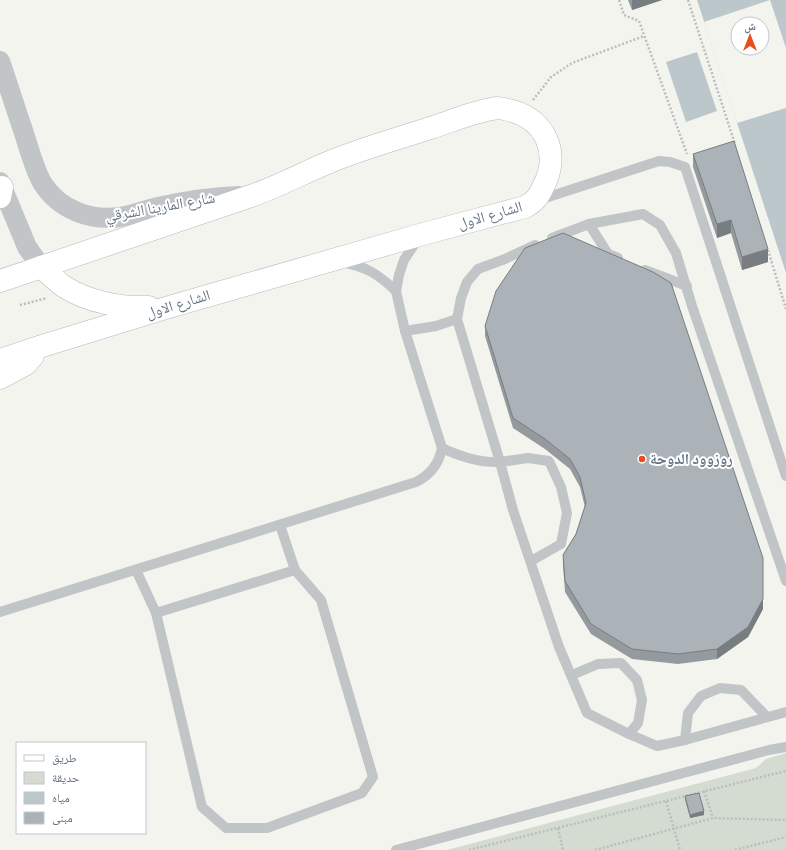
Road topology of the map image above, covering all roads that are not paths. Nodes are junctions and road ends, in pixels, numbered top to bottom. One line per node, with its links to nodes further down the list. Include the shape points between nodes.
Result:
1 (0, 61): 3 (street, شارع المارينا الشرقي, via 42,184 54,198 67,207 82,215 99,218 120,217 216,197)
2 (1, 189): 8 (street, via 32,256)
3 (251, 196): 4 (main road, الشارع الاول, via 373,145 499,108 522,114 535,122 548,141 552,164 547,180); 8 (main road, الشارع الاول)
4 (535, 201): 6 (main road, الشارع الاول, via 525,207); 20 (lane, via 659,162 670,162 686,168)
5 (589, 224): 10 (lane, via 608,254); 10 (lane, via 643,214 655,221 676,253); 13 (lane, via 478,269 467,282)
6 (422, 234): 7 (main road, الشارع الاول); 11 (lane, via 404,260 398,275)
7 (322, 262): 11 (lane, via 343,262 363,267 381,276); 12 (main road, الشارع الاول)
8 (41, 268): 9 (main road, الشارع الاول); 12 (main road, via 62,285 95,301 140,308)
9 (0, 281)
10 (686, 286): 25 (lane)
11 (396, 291): 14 (lane)
12 (169, 307): 15 (main road, الشارع الاول)
13 (457, 319): 14 (lane, via 436,326); 19 (lane)
14 (405, 331): 18 (lane)
15 (42, 346): 16 (main road, الشارع الاول); 17 (main road, via 26,364)
16 (0, 360)
17 (0, 378)
18 (442, 448): 19 (lane, via 467,459 488,463); 21 (lane, via 437,464 425,478)
19 (500, 462): 22 (lane); 22 (lane, via 528,458 549,461 561,487 567,513 561,544)
20 (786, 476)
21 (280, 525): 23 (lane); 24 (lane)
22 (531, 561): 28 (lane, via 559,647)
23 (136, 570): 26 (lane); 27 (lane)
24 (294, 570): 27 (lane); 27 (lane, via 321,600 373,777 362,793 267,828 226,828 202,807)
25 (786, 581)
26 (0, 612)
27 (156, 613)
28 (572, 675): 31 (lane, via 587,713); 31 (lane, via 598,664 621,663 637,680 642,700 638,723)
29 (786, 712): 30 (lane)
30 (767, 717): 32 (lane); 32 (lane, via 741,690 720,688 701,696 688,713)
31 (629, 734): 32 (lane, via 657,746)
32 (686, 740)
33 (786, 747): 34 (lane)
34 (396, 850)

